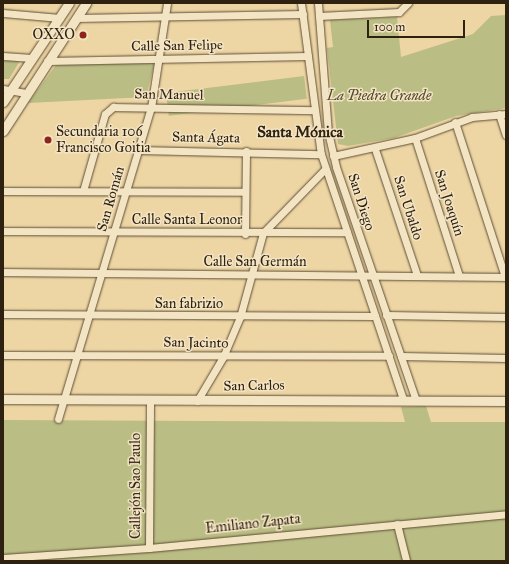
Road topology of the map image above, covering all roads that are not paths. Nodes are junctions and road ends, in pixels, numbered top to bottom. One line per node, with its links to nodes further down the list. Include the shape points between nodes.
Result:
1 (69, 3): 10 (street)
2 (86, 3): 11 (street)
3 (167, 3): 12 (street, San Román)
4 (301, 3): 8 (street, San Diego)
5 (318, 3): 9 (street, San Diego)
6 (408, 3): 9 (street, via 399,12)
7 (3, 13): 10 (street)
8 (303, 14): 12 (street); 14 (street, San Diego)
9 (319, 16): 32 (street, San Diego)
10 (60, 18): 15 (street)
11 (76, 18): 12 (street); 17 (street)
12 (166, 19): 16 (street, San Román)
13 (3, 56): 15 (street)
14 (308, 56): 16 (street, Calle San Felipe); 22 (street, San Diego)
15 (32, 58): 18 (street)
16 (161, 60): 17 (street, Calle San Felipe); 21 (street, San Román)
17 (47, 61): 19 (street)
18 (7, 89): 19 (street); 20 (street)
19 (26, 93): 25 (street)
20 (3, 102)
21 (151, 108): 22 (street, San Manuel); 29 (street, San Román); 35 (street, San Manuel, via 108,110)
22 (314, 110): 31 (street, San Diego)
23 (502, 114): 24 (street); 26 (street)
24 (455, 122): 27 (street); 50 (street)
25 (3, 131)
26 (506, 135)
27 (415, 138): 28 (street); 49 (street, San Joaquín)
28 (375, 149): 32 (street); 47 (street, San Ubaldo)
29 (139, 150): 30 (street, Santa Ágata); 36 (street, San Román)
30 (246, 151): 31 (street, Santa Ágata); 37 (street)
31 (321, 154): 33 (street, San Diego)
32 (333, 156): 46 (street, San Diego)
33 (325, 169): 40 (street, San Diego); 41 (street)
34 (3, 191): 35 (street)
35 (83, 191): 36 (street)
36 (126, 191): 37 (street); 39 (street, San Román)
37 (245, 192): 42 (street)
38 (3, 231): 39 (street, Calle Santa Leonor)
39 (115, 232): 42 (street, Calle Santa Leonor); 44 (street, San Román)
40 (347, 232): 41 (street, Calle Santa Leonor); 45 (street, San Diego)
41 (263, 233): 42 (street, Calle Santa Leonor); 48 (street)
42 (245, 234)
43 (3, 272): 44 (street, Calle San Germán)
44 (102, 274): 48 (street, Calle San Germán); 52 (street, San Román)
45 (361, 275): 46 (street, Calle San Germán); 48 (street, Calle San Germán); 53 (street, San Diego)
46 (372, 275): 47 (street, Calle San Germán); 54 (street, San Diego)
47 (416, 275): 49 (street, Calle San Germán)
48 (251, 276): 55 (street)
49 (459, 276): 50 (street, Calle San Germán)
50 (506, 277)
51 (3, 314): 52 (street, San fabrizio)
52 (91, 315): 55 (street, San fabrizio); 58 (street, San Román)
53 (376, 316): 55 (street, San fabrizio); 59 (street, San Diego)
54 (386, 316): 56 (street); 60 (street, San Diego)
55 (240, 317): 61 (street)
56 (506, 317)
57 (3, 355): 58 (street, San Jacinto)
58 (78, 356): 61 (street, San Jacinto); 64 (street, San Román)
59 (388, 356): 61 (street, San Jacinto); 65 (street, San Diego)
60 (401, 356): 62 (street); 66 (street, San Diego)
61 (223, 357): 68 (street)
62 (506, 358)
63 (3, 399): 64 (street, San Carlos)
64 (64, 399): 67 (street, San Carlos); 70 (street, San Román)
65 (403, 399): 66 (street, San Carlos); 68 (street, San Carlos)
66 (416, 400): 69 (street, San Carlos)
67 (150, 401): 68 (street, San Carlos); 73 (street, Callejón Sao Paulo)
68 (197, 401)
69 (506, 401)
70 (58, 419)
71 (506, 514): 72 (street, Emiliano Zapata)
72 (397, 524): 73 (street, Emiliano Zapata); 75 (street)
73 (149, 548): 74 (street, Emiliano Zapata)
74 (3, 558)
75 (406, 561)

